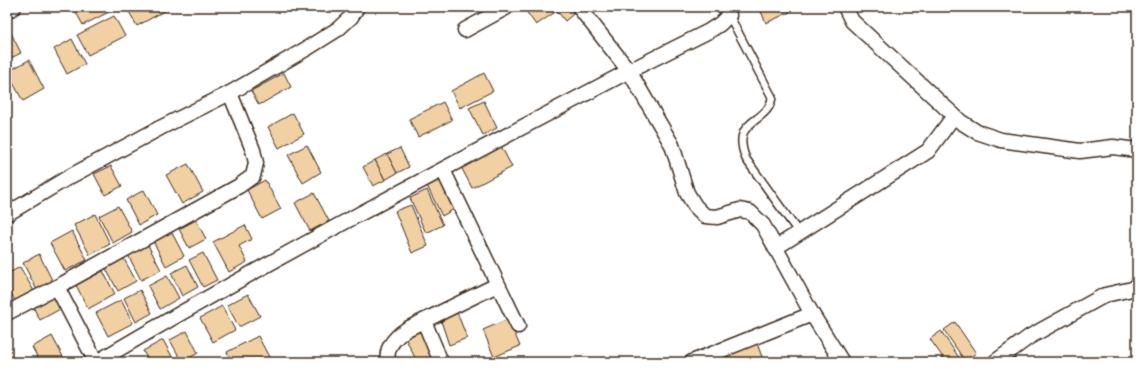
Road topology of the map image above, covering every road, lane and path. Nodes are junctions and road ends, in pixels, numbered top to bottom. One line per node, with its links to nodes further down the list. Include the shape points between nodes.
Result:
1 (14, 7): 6 (street)
2 (356, 7): 10 (street, via 351,17 338,29)
3 (506, 7): 8 (street)
4 (579, 7): 9 (street)
5 (845, 7): 11 (street, via 852,21)
6 (7, 11)
7 (728, 11): 9 (street, via 720,24 709,31); 15 (lane, via 772,97 772,103 744,132 741,138 742,148 746,159)
8 (465, 30)
9 (629, 71): 13 (street); 16 (street, via 672,144 687,193 695,206 705,216 717,217 740,210 750,212 763,225)
10 (230, 93): 14 (street, via 75,174); 19 (street, via 253,150 256,164 253,176)
11 (954, 116): 12 (street, via 977,132 1001,140 1080,151 1113,147); 15 (street, via 928,151)
12 (1137, 150)
13 (442, 170): 17 (street); 24 (street)
14 (7, 214)
15 (799, 233): 16 (street)
16 (775, 248): 21 (street)
17 (497, 285): 22 (street); 23 (street)
18 (1137, 286): 29 (street, via 1105,296 1029,337)
19 (57, 288): 20 (street); 24 (street)
20 (7, 313)
21 (812, 314): 27 (street); 28 (street)
22 (424, 320): 25 (street, via 396,336 387,354); 26 (street)
23 (518, 326)
24 (96, 362)
25 (388, 362)
26 (441, 362)
27 (692, 362)
28 (842, 362)
29 (995, 362)

